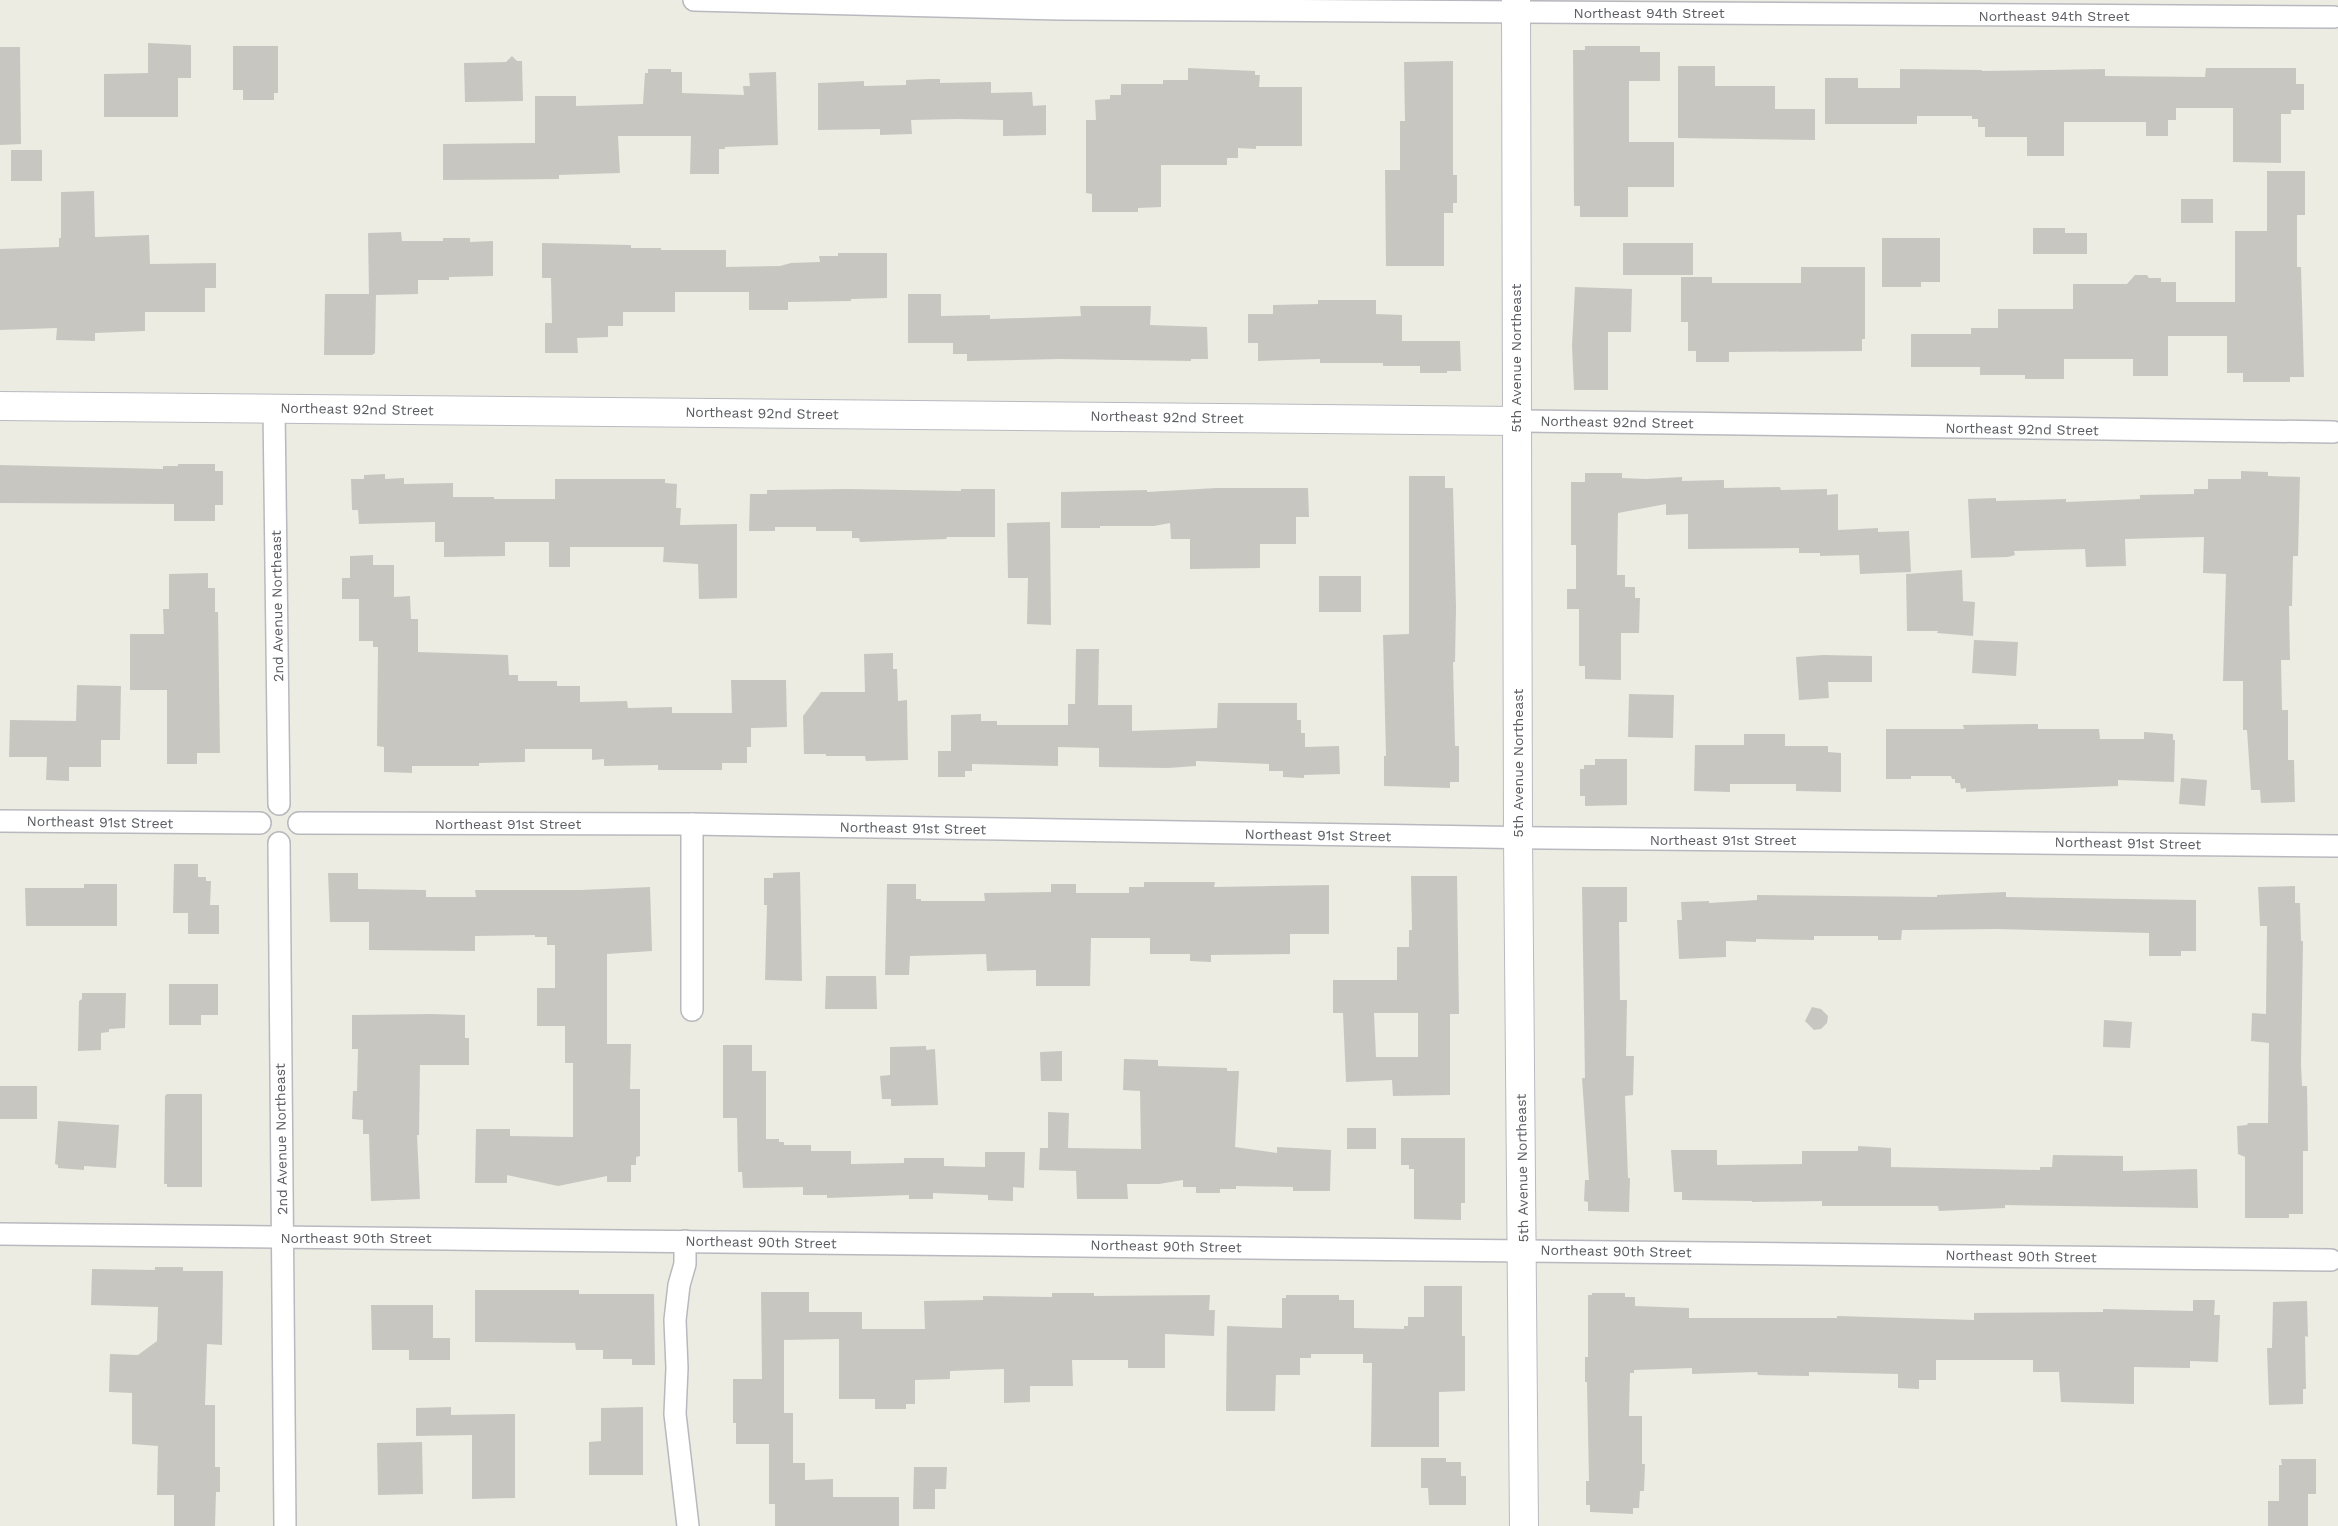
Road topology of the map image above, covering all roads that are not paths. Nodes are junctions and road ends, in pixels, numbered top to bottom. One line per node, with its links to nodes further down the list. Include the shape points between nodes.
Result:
1 (694, 0): 2 (street, Northeast 94th Street, via 1061,9)
2 (1516, 6): 3 (street, Northeast 94th Street); 6 (main road, 5th Avenue Northeast)
3 (2337, 17)
4 (0, 406): 5 (main road, Northeast 92nd Street)
5 (274, 408): 6 (main road, Northeast 92nd Street); 8 (street, 2nd Avenue Northeast)
6 (1516, 421): 7 (street, Northeast 92nd Street); 13 (main road, 5th Avenue Northeast)
7 (2336, 434)
8 (279, 804): 10 (street, via 266,810); 11 (street, via 293,810)
9 (0, 820): 10 (street, Northeast 91st Street)
10 (260, 824): 14 (street, via 266,838)
11 (299, 824): 12 (street, Northeast 91st Street); 14 (street, via 293,838)
12 (692, 824): 13 (street, Northeast 91st Street); 16 (street)
13 (1518, 838): 15 (street, Northeast 91st Street); 20 (main road, 5th Avenue Northeast)
14 (279, 843): 18 (street, 2nd Avenue Northeast)
15 (2338, 848)
16 (692, 1010)
17 (0, 1234): 18 (street, Northeast 90th Street)
18 (282, 1237): 19 (street, Northeast 90th Street); 22 (street, 2nd Avenue Northeast)
19 (685, 1242): 20 (street, Northeast 90th Street); 23 (street, via 685,1264 675,1320 675,1414)
20 (1522, 1250): 21 (street, Northeast 90th Street); 24 (main road, 5th Avenue Northeast)
21 (2336, 1260)
22 (285, 1526)
23 (688, 1526)
24 (1524, 1526)

